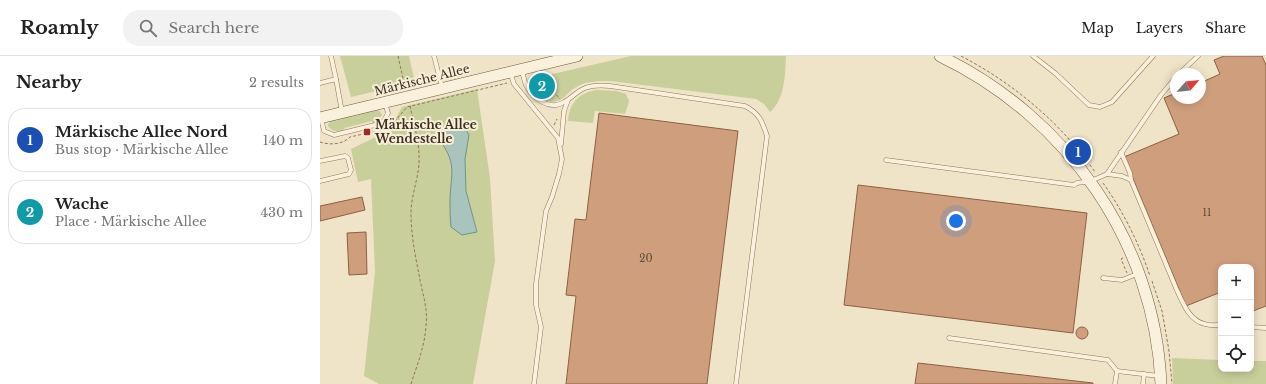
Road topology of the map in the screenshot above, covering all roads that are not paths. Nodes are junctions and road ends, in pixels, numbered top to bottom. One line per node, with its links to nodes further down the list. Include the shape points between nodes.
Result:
1 (331, 56): 12 (lane)
2 (434, 56): 15 (lane)
3 (577, 56): 8 (street, Märkische Allee)
4 (1033, 56): 5 (lane, via 1089,105 1100,107 1112,102)
5 (1153, 56)
6 (1198, 56): 9 (lane)
7 (943, 57): 27 (street, via 971,72 1011,100 1072,157)
8 (555, 59): 10 (street, Märkische Allee)
9 (1185, 68)
10 (523, 75): 11 (street, Märkische Allee); 16 (lane, via 531,92 542,103 558,105)
11 (512, 77): 15 (street, Märkische Allee); 20 (lane, via 551,127)
12 (336, 79): 13 (lane); 18 (lane)
13 (320, 83)
14 (1170, 84): 21 (lane)
15 (442, 88): 17 (street, Märkische Allee, via 408,102)
16 (568, 99): 20 (lane, via 564,110); 38 (lane, via 589,86 610,86 745,106 755,111 762,122 767,136)
17 (385, 102): 18 (street, Märkische Allee); 19 (lane, via 388,113 384,121 366,128 334,135 324,131)
18 (342, 112): 19 (street, Märkische Allee)
19 (320, 118)
20 (561, 148): 37 (lane, via 559,174 546,210 536,284 536,305 541,327)
21 (1121, 152): 24 (lane); 25 (lane)
22 (886, 160): 27 (lane, via 1074,185)
23 (320, 161): 26 (lane, via 345,156 351,170 349,174)
24 (1107, 174): 25 (lane); 27 (lane)
25 (1131, 180): 30 (lane, via 1183,304 1199,322)
26 (320, 181)
27 (1091, 182): 28 (street, via 1113,216)
28 (1139, 273): 29 (lane, via 1122,280); 36 (street, via 1159,351)
29 (1103, 278)
30 (1218, 325)
31 (1254, 327): 32 (lane)
32 (1266, 328)
33 (949, 338): 34 (lane, via 1108,360)
34 (1117, 371): 35 (lane); 39 (lane)
35 (1144, 374): 36 (lane); 40 (lane)
36 (1161, 380)
37 (534, 384)
38 (736, 384)
39 (1116, 384)
40 (1143, 384)

